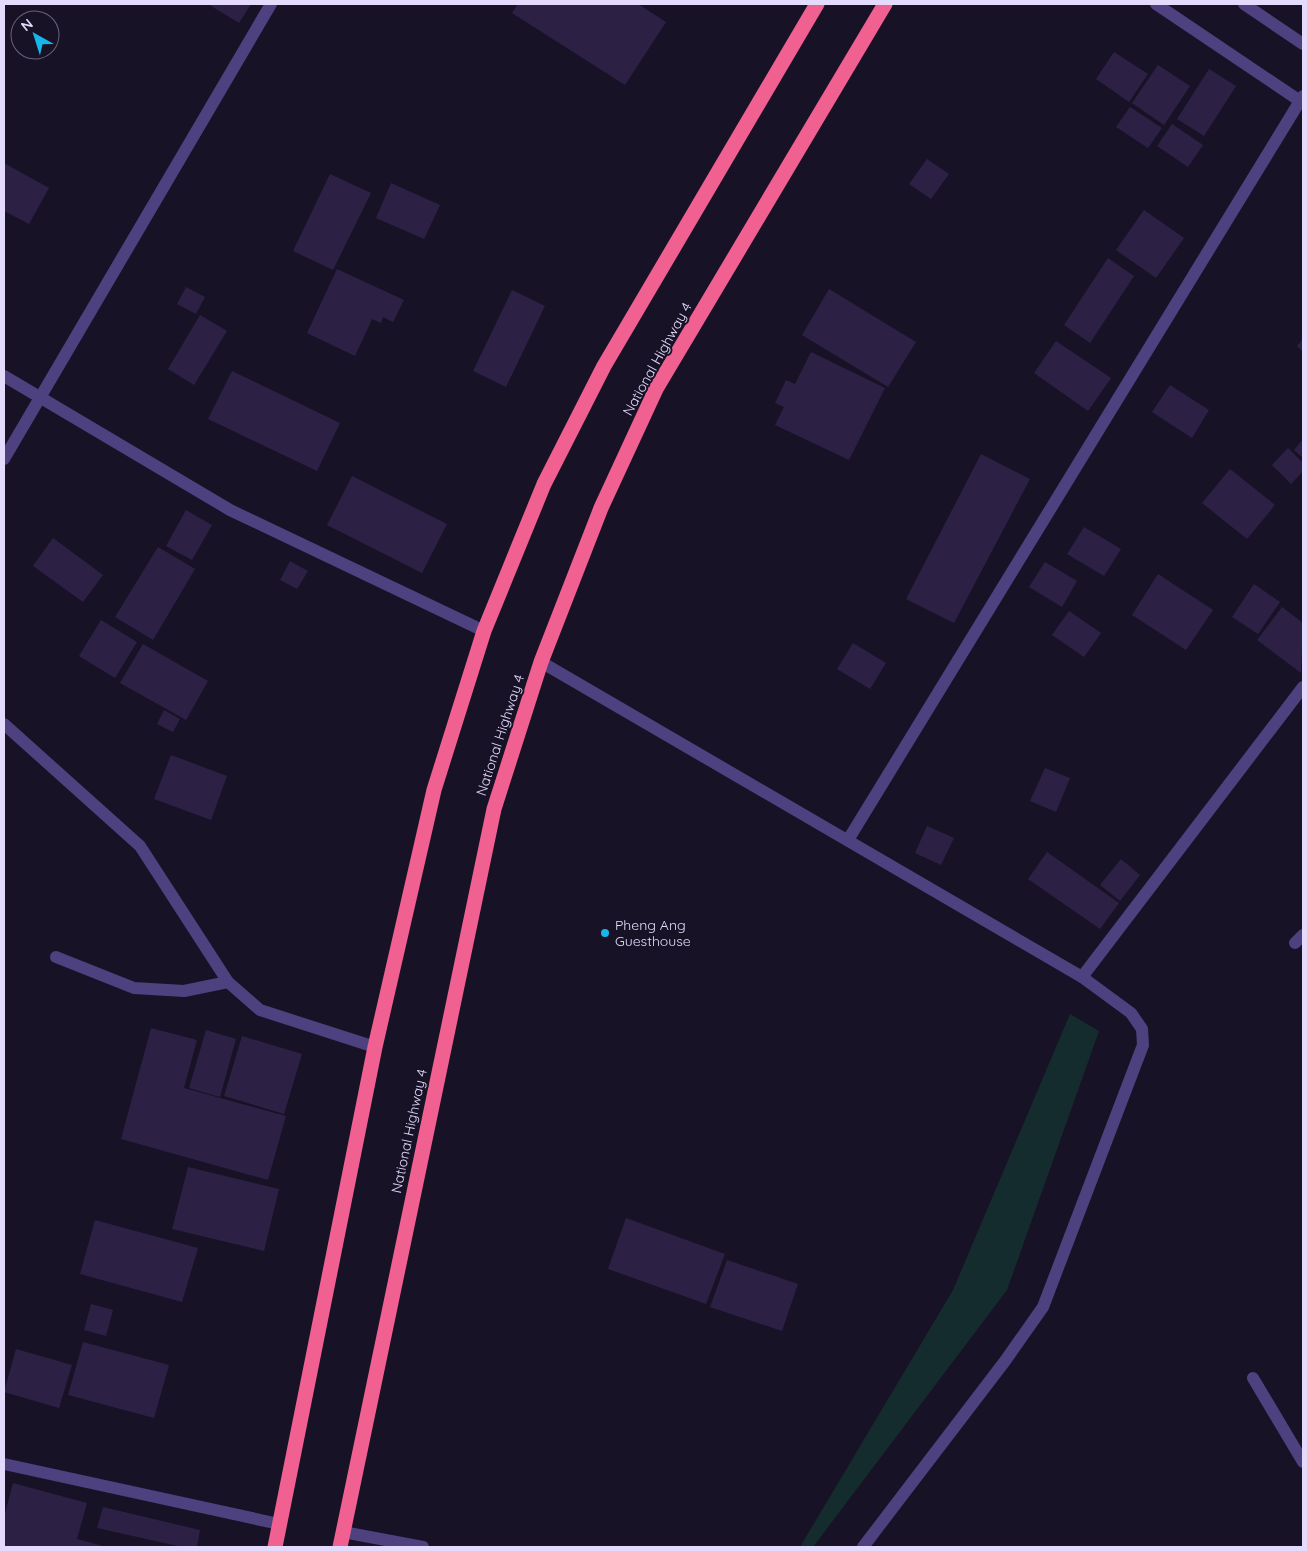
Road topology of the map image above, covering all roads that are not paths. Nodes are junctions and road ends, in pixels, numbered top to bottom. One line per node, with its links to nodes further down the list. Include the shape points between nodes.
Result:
1 (271, 4): 9 (street)
2 (817, 4): 11 (highway, via 604,366 544,484)
3 (885, 4): 12 (highway, National Highway 4, via 656,389 601,508)
4 (1156, 4): 7 (street)
5 (1244, 4): 6 (street)
6 (1303, 44)
7 (1302, 100): 15 (street)
8 (4, 376): 9 (street)
9 (40, 398): 10 (street); 11 (street, via 230,510)
10 (4, 459)
11 (484, 631): 19 (highway, via 434,790)
12 (541, 662): 15 (street); 24 (highway, National Highway 4, via 494,809)
13 (1303, 687): 17 (street)
14 (4, 724): 18 (street, via 140,846)
15 (848, 840): 17 (street)
16 (56, 957): 18 (street, via 134,988 184,991)
17 (1082, 977): 28 (street, via 1131,1013 1142,1029 1143,1044 1043,1307)
18 (228, 982): 19 (street, via 260,1010)
19 (375, 1047): 23 (highway)
20 (1253, 1378): 21 (street)
21 (1303, 1462)
22 (4, 1464): 23 (street)
23 (279, 1524): 25 (highway)
24 (344, 1532): 26 (highway, National Highway 4); 27 (street)
25 (275, 1547)
26 (340, 1547)
27 (423, 1547)
28 (863, 1547)

